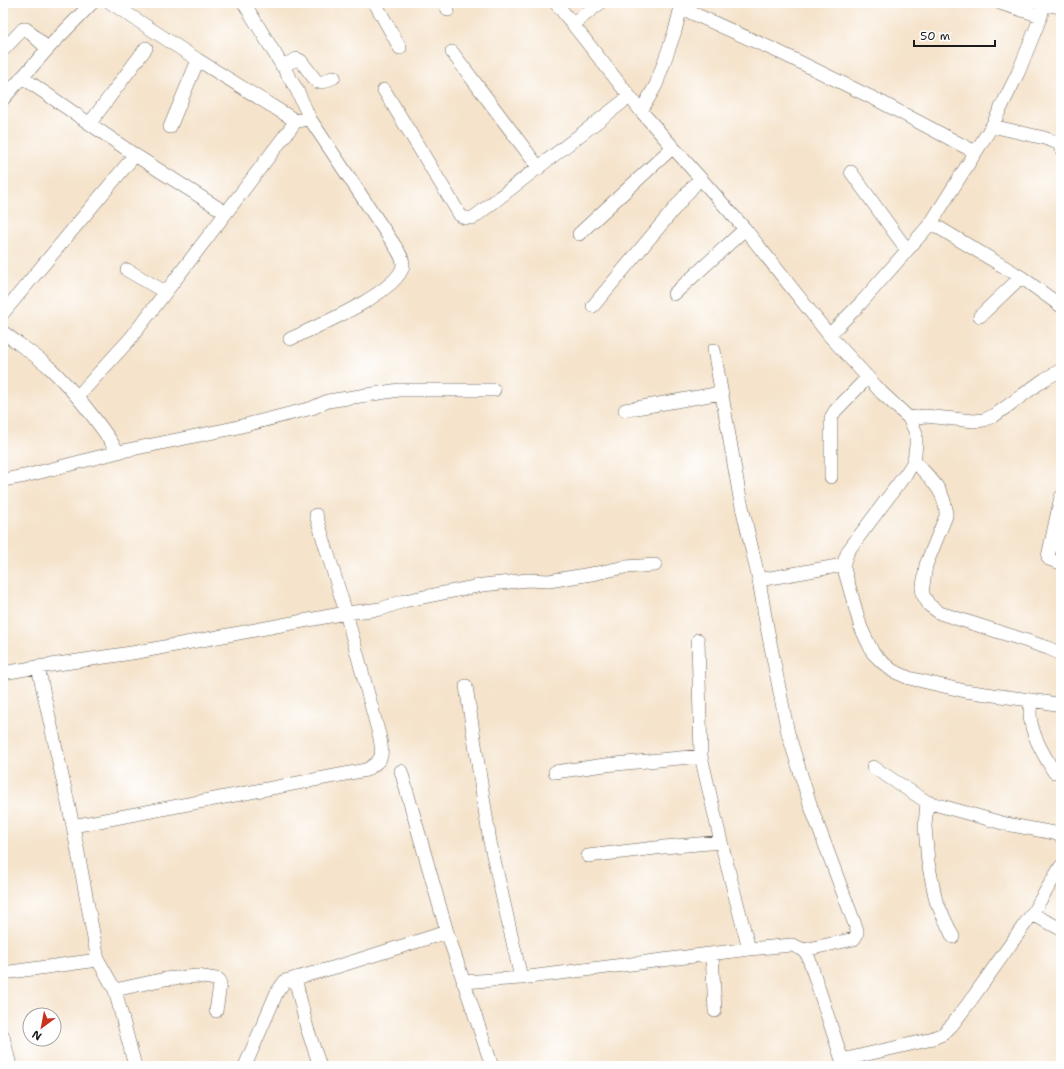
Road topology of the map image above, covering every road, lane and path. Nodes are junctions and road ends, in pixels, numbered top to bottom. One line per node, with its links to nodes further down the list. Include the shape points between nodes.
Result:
1 (92, 3): 14 (street)
2 (111, 3): 17 (street)
3 (244, 3): 18 (street)
4 (375, 3): 13 (street)
5 (556, 3): 11 (street)
6 (600, 3): 11 (street)
7 (1000, 3): 10 (street)
8 (682, 5): 24 (street, via 656,85); 32 (street, via 881,102)
9 (1061, 7): 10 (street)
10 (1043, 8): 28 (street, via 1018,73)
11 (573, 24): 22 (street)
12 (146, 48): 27 (street)
13 (400, 48)
14 (48, 49): 15 (street, via 23,29); 19 (street)
15 (3, 50)
16 (452, 52): 34 (street)
17 (198, 60): 26 (street); 29 (street)
18 (282, 66): 20 (street, via 297,59 317,82); 25 (street, via 297,90)
19 (22, 77): 23 (street); 27 (street)
20 (334, 77)
21 (384, 90): 34 (street, via 460,215 465,218 472,218)
22 (629, 97): 24 (street); 34 (street)
23 (3, 99)
24 (641, 111): 30 (street)
25 (310, 119): 26 (street); 52 (street, via 395,246 403,265 390,285 353,309)
26 (296, 120): 37 (street)
27 (90, 123): 33 (street)
28 (992, 126): 31 (street, via 1044,138 1058,143); 32 (street)
29 (170, 127)
30 (673, 147): 36 (street); 40 (street)
31 (1061, 148)
32 (975, 152): 38 (street)
33 (135, 155): 37 (street); 48 (street)
34 (538, 168)
35 (851, 172): 41 (street)
36 (700, 178): 39 (street); 46 (street)
37 (226, 213): 44 (street)
38 (931, 223): 41 (street); 43 (street)
39 (745, 229): 45 (street); 51 (street)
40 (579, 234)
41 (907, 250): 51 (street)
42 (127, 270): 44 (street)
43 (1021, 277): 47 (street); 49 (street)
44 (165, 292): 58 (street, via 130,340)
45 (674, 294)
46 (593, 306)
47 (1061, 306)
48 (3, 313)
49 (980, 316)
50 (3, 332): 58 (street, via 49,367)
51 (829, 335): 55 (street)
52 (290, 339)
53 (714, 350): 57 (street)
54 (1061, 370): 60 (street, via 984,420 925,416)
55 (868, 377): 60 (street); 63 (street, via 831,418)
56 (494, 390): 61 (street, via 399,390 328,401 312,408 234,428)
57 (721, 393): 59 (street); 70 (street, via 740,498)
58 (78, 396): 61 (street)
59 (625, 410)
60 (909, 418): 62 (street, via 916,433)
61 (118, 452): 64 (street)
62 (914, 461): 69 (street, via 848,551); 73 (street, via 935,483 947,508 926,565 922,593 929,605 940,613)
63 (831, 477)
64 (3, 480)
65 (1061, 497): 67 (street, via 1048,557 1049,560)
66 (316, 515): 71 (street)
67 (1061, 563)
68 (655, 565): 71 (street, via 625,567 549,581 528,580 483,585 404,601 381,609)
69 (842, 565): 70 (street); 77 (street, via 861,628 873,653 893,671 909,678 965,692)
70 (759, 580): 95 (street, via 788,733 811,807 857,930 854,939)
71 (346, 613): 74 (street, via 138,652); 85 (street, via 380,738 382,752 378,762 366,770)
72 (698, 640): 79 (street)
73 (1061, 654)
74 (38, 667): 75 (street); 85 (street)
75 (3, 673)
76 (466, 686): 100 (street, via 490,842)
77 (1032, 700): 78 (street); 83 (street, via 1030,713 1034,733)
78 (1061, 705)
79 (700, 756): 82 (street, via 605,764); 87 (street)
80 (873, 768): 84 (street)
81 (401, 771): 92 (street)
82 (555, 772)
83 (1054, 772)
84 (927, 802): 86 (street, via 992,821); 93 (street, via 925,826 928,862 936,901)
85 (73, 826): 97 (street)
86 (1061, 836)
87 (721, 842): 88 (street); 94 (street)
88 (588, 856)
89 (1061, 866): 90 (street)
90 (1032, 914): 91 (street); 106 (street, via 971,1000 942,1034)
91 (1061, 929)
92 (446, 932): 99 (street); 101 (street)
93 (953, 937)
94 (749, 949): 95 (street, via 792,945); 96 (street)
95 (804, 950): 106 (street)
96 (712, 954): 100 (street); 104 (street)
97 (98, 960): 98 (street); 102 (street)
98 (3, 973)
99 (295, 978): 109 (street, via 285,981 277,992); 110 (street, via 307,1028)
100 (521, 978): 101 (street)
101 (463, 982): 111 (street)
102 (115, 990): 103 (street, via 165,979 197,976 216,979 220,985); 108 (street)
103 (216, 1011)
104 (715, 1011)
105 (3, 1036): 107 (street)
106 (842, 1063)
107 (10, 1066)
108 (135, 1066)
109 (245, 1066)
110 (320, 1066)
111 (492, 1066)

